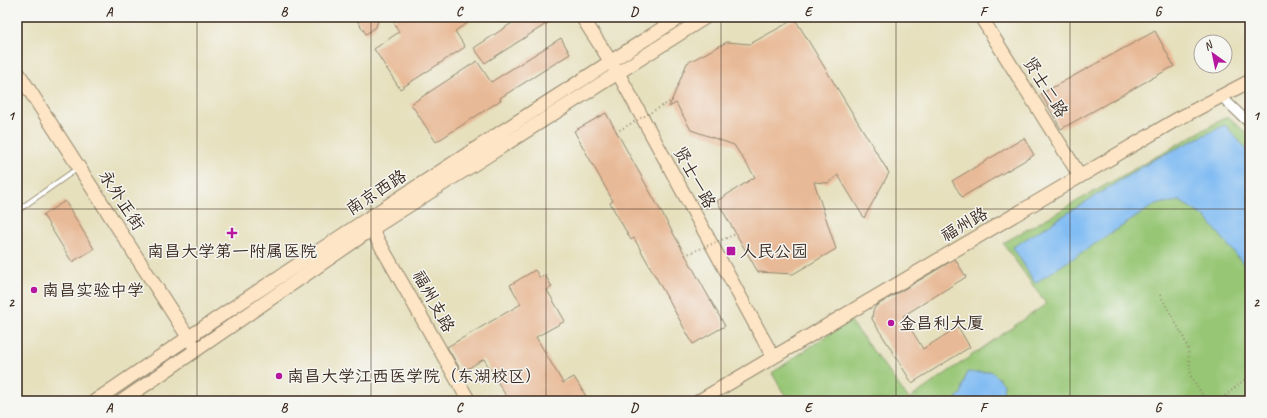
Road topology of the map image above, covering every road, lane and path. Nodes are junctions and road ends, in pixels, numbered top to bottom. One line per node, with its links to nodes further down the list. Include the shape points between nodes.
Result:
1 (582, 17): 5 (street, 贤士一路)
2 (680, 17): 5 (street, 南京西路)
3 (706, 17): 7 (street, 南京西路)
4 (981, 17): 14 (street, 贤士二路)
5 (610, 62): 7 (street, 贤士一路); 16 (street, 南京西路)
6 (17, 71): 13 (street, 永外正街)
7 (618, 73): 16 (street, 南京西路); 22 (street, 贤士一路)
8 (1250, 82): 9 (street, 福州路)
9 (1222, 97): 11 (street); 14 (street, 福州路, via 1174,121)
10 (673, 100): 12 (path, bridge)
11 (1250, 124)
12 (616, 132)
13 (79, 168): 15 (lane); 20 (street, 永外正街)
14 (1080, 176): 22 (street, 福州路)
15 (17, 211)
16 (369, 224): 20 (street, 南京西路); 21 (street, 南京西路); 26 (street, 福州支路)
17 (736, 234): 18 (path, bridge)
18 (685, 256)
19 (1160, 295): 28 (path, via 1188,349 1191,376 1202,394)
20 (188, 337): 21 (street, 永外正街); 24 (street, 南京西路)
21 (196, 349): 25 (street, 南京西路)
22 (773, 357): 27 (street, 福州路)
23 (1250, 375): 29 (path)
24 (95, 401)
25 (122, 401)
26 (469, 401)
27 (699, 401)
28 (1211, 401)
29 (1219, 401)

